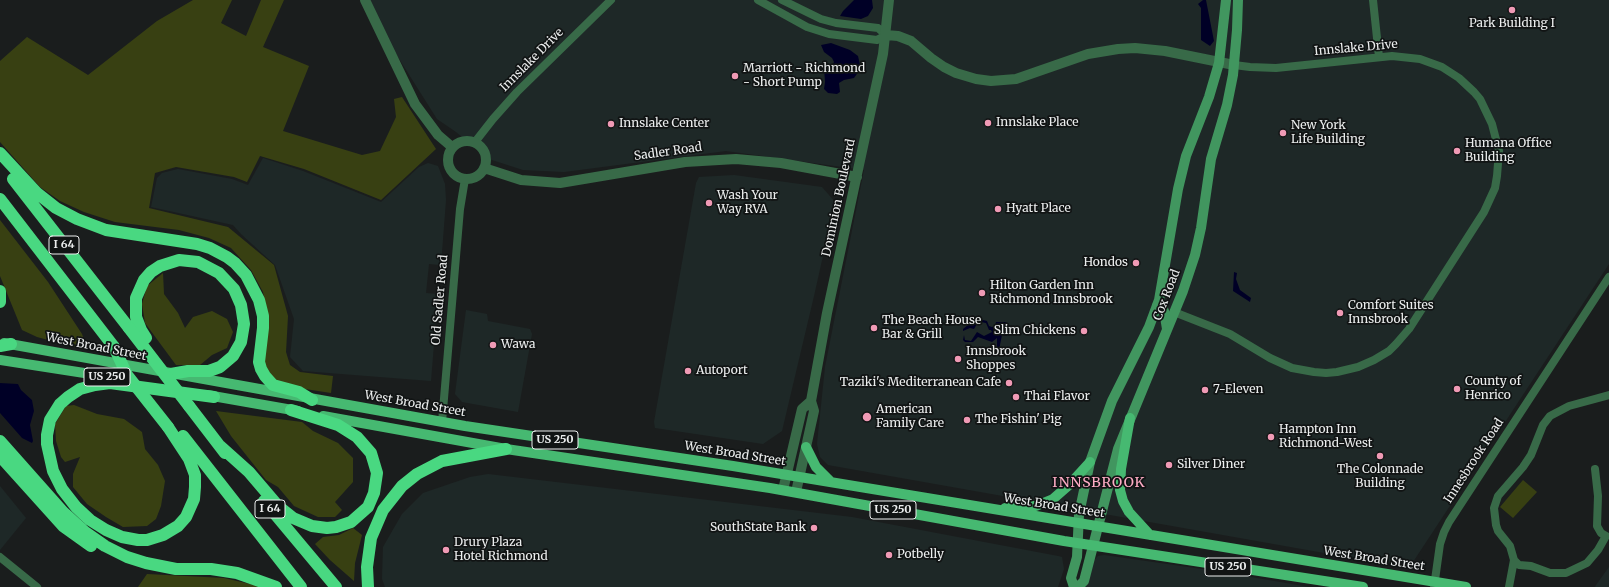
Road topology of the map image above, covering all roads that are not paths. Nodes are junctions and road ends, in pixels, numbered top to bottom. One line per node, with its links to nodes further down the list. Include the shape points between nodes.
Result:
1 (365, 0): 14 (street, via 415,104 438,135)
2 (611, 0): 13 (street, Innslake Drive, via 517,92)
3 (758, 0): 9 (street, Innslake Drive, via 807,27 829,34 876,40)
4 (782, 0): 9 (street, Innslake Drive, via 821,19 878,28)
5 (890, 0): 9 (street, Dominion Boulevard)
6 (1226, 0): 11 (main road, Cox Road)
7 (1238, 0): 12 (main road, Cox Road)
8 (1373, 0): 10 (street)
9 (886, 35): 11 (street, Innslake Drive, via 911,41 934,60 956,73 991,81 1016,79 1088,54 1118,49 1150,49); 18 (street, Dominion Boulevard)
10 (1379, 57): 12 (street, Innslake Drive, via 1276,68); 26 (street, Innslake Drive, via 1420,59 1442,67 1459,78 1474,92 1485,110 1495,133 1499,152 1495,188 1484,212 1403,337 1385,353 1363,365 1337,372 1314,372 1280,363 1230,334)
11 (1219, 62): 12 (street, Innslake Drive); 23 (main road, Cox Road, via 1186,156 1178,188)
12 (1234, 65): 26 (main road, Cox Road, via 1228,100 1210,164 1198,242 1192,266)
13 (475, 142): 14 (street, via 461,141); 17 (street, via 485,153)
14 (452, 147): 19 (street, via 447,157 449,168 457,177)
15 (0, 153): 33 (highway, via 37,193 56,208 77,219 118,232 197,244 219,252 231,260 246,275 259,300 263,328 259,362 265,376 273,385 299,392)
16 (0, 162): 35 (highway, I 64, bridge)
17 (484, 168): 18 (street, Sadler Road, via 521,180 560,182 685,162 736,159 781,163); 19 (street, via 476,177)
18 (857, 177): 34 (street, Dominion Boulevard, via 827,313)
19 (465, 179): 38 (street, Old Sadler Road, via 460,209)
20 (0, 199): 39 (highway, I 64, bridge, via 114,347)
21 (1609, 277): 61 (street, Innesbrook Road, via 1449,522 1440,544)
22 (0, 291): 24 (highway)
23 (1161, 292): 25 (main road, Cox Road); 26 (main road)
24 (0, 302)
25 (1157, 305): 27 (main road, via 1164,311); 45 (main road, Cox Road, via 1149,327 1109,408)
26 (1174, 312): 27 (main road, Cox Road)
27 (1167, 331): 37 (main road, Cox Road)
28 (4, 344): 30 (main road, West Broad Street / US 250)
29 (0, 360): 32 (main road, US 250)
30 (171, 374): 33 (main road, West Broad Street / US 250); 35 (highway, bridge, via 188,372 210,371 220,367 233,356 241,342 244,324 241,305 234,289 219,273 198,262 179,260 160,266 144,280 136,298 136,317 141,330 146,338 180,383)
31 (1609, 395): 59 (street, via 1569,406 1550,416 1543,425 1531,455 1498,496 1494,519 1498,531 1510,546)
32 (214, 396): 36 (main road, US 250); 39 (highway, via 110,383 80,389 60,404 50,420 47,435 53,471 76,508 106,530 138,540 163,536 186,517 196,487 189,459)
33 (312, 400): 38 (main road, West Broad Street / US 250)
34 (811, 401): 42 (street, Dominion Boulevard, via 814,411); 47 (street, Dominion Boulevard, via 802,409)
35 (189, 406): 41 (highway, I 64)
36 (291, 410): 41 (highway, via 344,428 371,453 377,473 374,493 368,507 351,522 327,528 312,526 293,518); 43 (main road, US 250)
37 (1130, 418): 54 (main road, Cox Road, via 1114,460); 55 (main road, via 1120,490 1129,512)
38 (442, 422): 47 (main road, West Broad Street / US 250)
39 (170, 425): 64 (highway, I 64)
40 (0, 441): 60 (highway, via 84,532 127,557)
41 (220, 446): 65 (highway, I 64)
42 (806, 446): 48 (street, Dominion Boulevard); 49 (main road, via 816,467)
43 (506, 450): 50 (main road, US 250); 66 (highway, via 442,461 417,474 402,486 383,510 371,538 367,567)
44 (0, 456): 60 (highway, via 54,517 81,540 124,561 144,567)
45 (1090, 462): 52 (main road, via 1053,499 1036,506 1013,506); 53 (main road, Cox Road)
46 (1595, 469): 59 (street, via 1598,496 1597,526 1606,536 1587,563 1566,573 1550,573 1531,566 1522,566)
47 (787, 475): 48 (main road, West Broad Street / US 250); 50 (street, Dominion Boulevard)
48 (799, 477): 49 (main road, West Broad Street / US 250); 51 (street, Dominion Boulevard)
49 (831, 482): 52 (main road, West Broad Street / US 250)
50 (783, 490): 51 (main road, US 250)
51 (796, 492): 56 (main road, US 250)
52 (998, 510): 53 (main road, West Broad Street / US 250)
53 (1078, 523): 54 (main road, West Broad Street / US 250); 56 (main road, Cox Road)
54 (1098, 526): 55 (main road, West Broad Street / US 250); 57 (main road, Cox Road)
55 (1150, 535): 61 (main road, West Broad Street / US 250)
56 (1078, 543): 57 (main road, US 250); 67 (main road, Cox Road, via 1071,578)
57 (1093, 546): 68 (main road, Cox Road, via 1084,581); 69 (main road, US 250)
58 (0, 557): 62 (street)
59 (1514, 560): 71 (street)
60 (176, 569): 63 (highway, via 223,570 250,576)
61 (1435, 585): 70 (main road, West Broad Street / US 250)
62 (37, 587)
63 (276, 587)
64 (301, 587)
65 (336, 587)
66 (368, 587)
67 (1074, 587)
68 (1078, 587)
69 (1363, 587)
70 (1466, 587)
71 (1509, 587)

